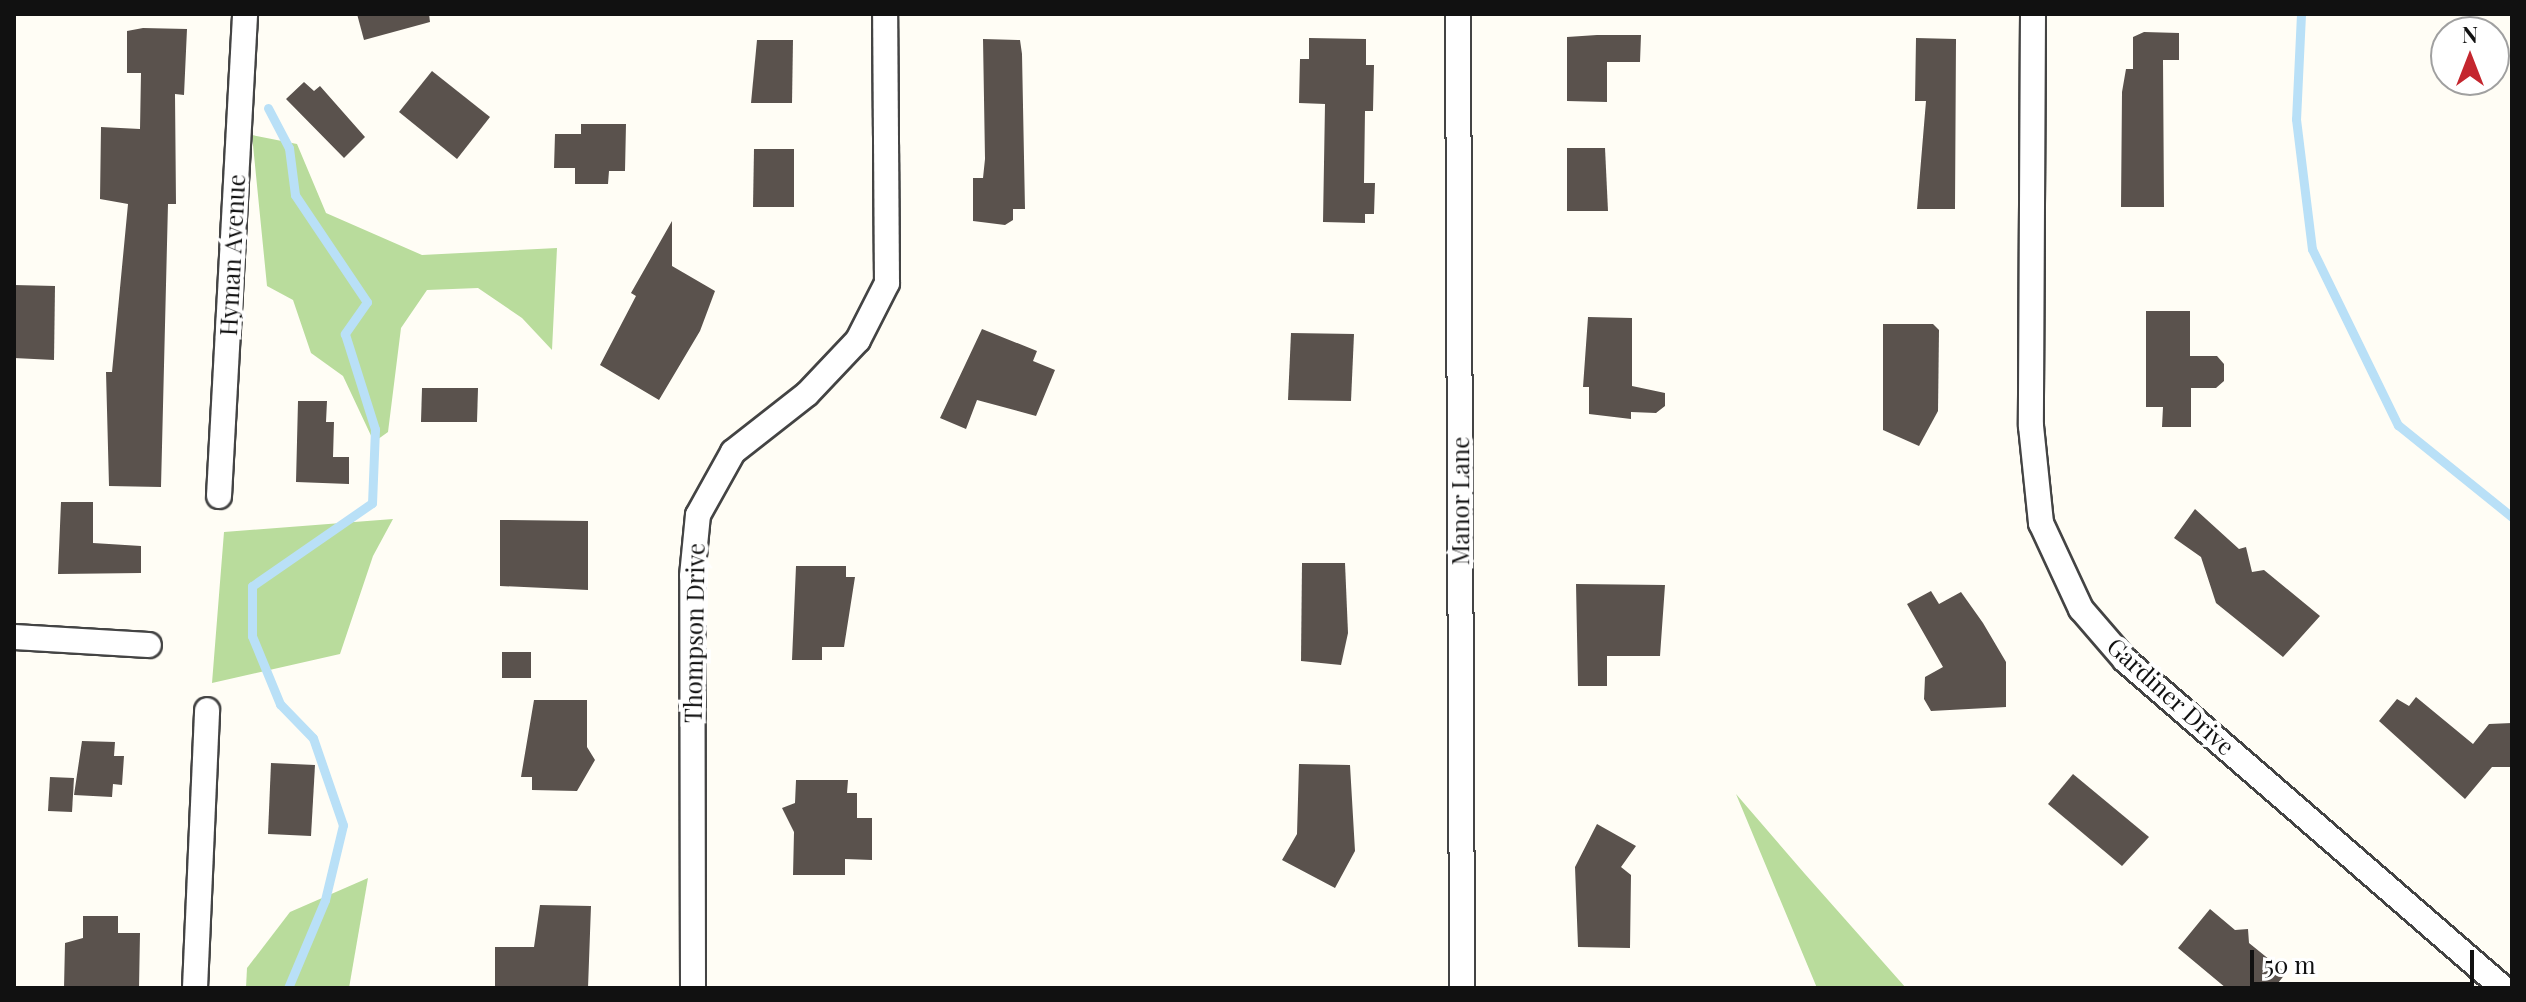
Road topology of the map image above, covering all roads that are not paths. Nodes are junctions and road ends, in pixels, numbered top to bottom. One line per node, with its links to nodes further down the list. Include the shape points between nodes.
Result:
1 (245, 14): 5 (street, Hyman Avenue)
2 (885, 14): 10 (street, Thompson Drive, via 887,283 858,340 807,394 733,452 698,515 692,576)
3 (1458, 14): 11 (street, Manor Lane)
4 (2033, 14): 12 (street, Gardiner Drive, via 2031,426 2041,523 2081,609 2125,660)
5 (219, 496)
6 (14, 637): 7 (street)
7 (149, 645)
8 (207, 710): 9 (street)
9 (195, 988)
10 (693, 988)
11 (1462, 988)
12 (2503, 988)

